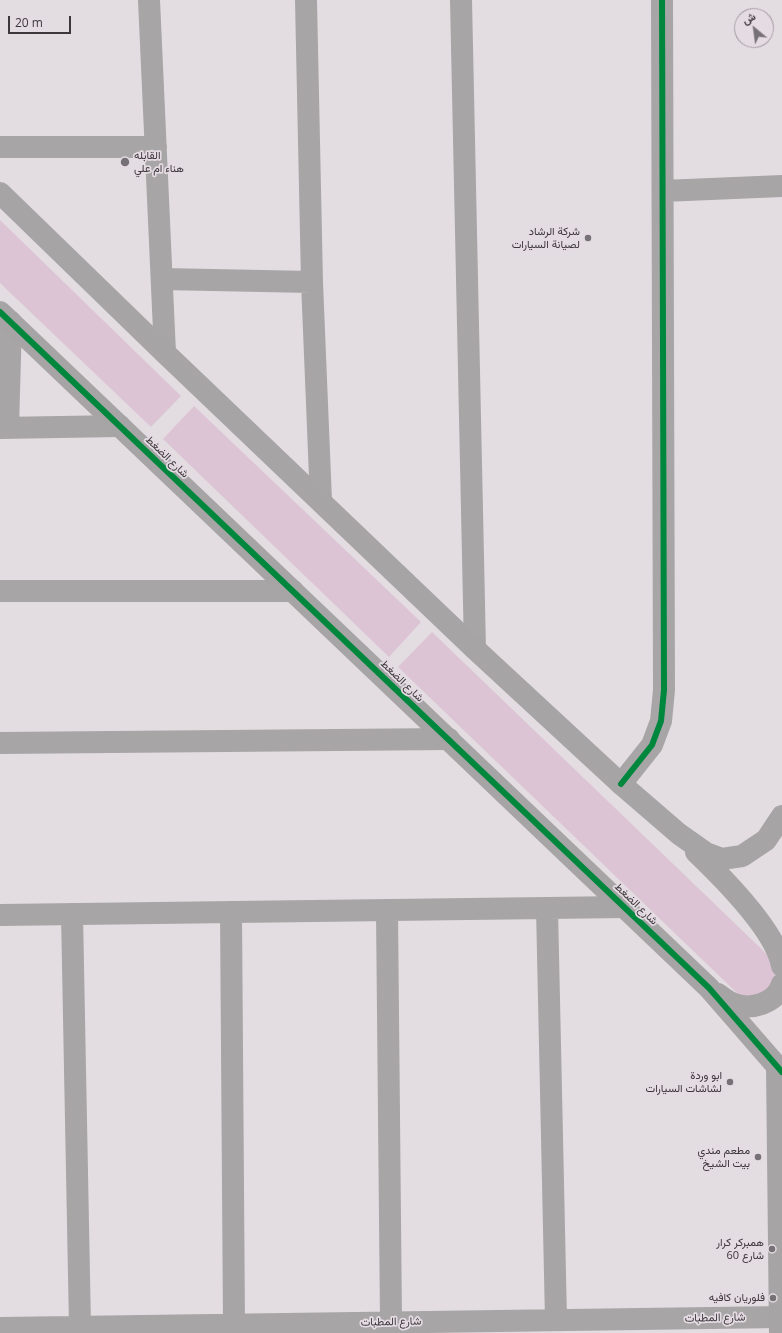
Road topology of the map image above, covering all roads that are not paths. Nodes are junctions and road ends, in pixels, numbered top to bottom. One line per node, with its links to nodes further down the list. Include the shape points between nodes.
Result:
1 (149, 0): 6 (street)
2 (306, 0): 11 (street)
3 (461, 0): 19 (street)
4 (662, 0): 8 (street)
5 (0, 147): 6 (street)
6 (156, 147): 10 (street)
7 (782, 186): 8 (street)
8 (663, 191): 22 (street, via 664,690 661,721 652,745)
9 (0, 193): 13 (street)
10 (162, 279): 11 (street); 13 (street)
11 (312, 282): 16 (street)
12 (6, 317): 14 (street, شارع الضغط); 15 (street)
13 (165, 352): 16 (street)
14 (120, 426): 15 (street); 18 (street, شارع الضغط)
15 (4, 428)
16 (321, 501): 19 (street)
17 (0, 591): 18 (street)
18 (293, 591): 20 (street, شارع الضغط)
19 (475, 649): 22 (street)
20 (449, 739): 21 (street); 25 (street, شارع الضغط)
21 (0, 744)
22 (621, 784): 24 (street)
23 (782, 816): 24 (street, via 766,840 742,856 722,859 706,853)
24 (679, 834): 31 (street, via 757,919 774,945)
25 (625, 907): 26 (street); 33 (street, شارع الضغط)
26 (547, 908): 27 (street); 35 (street)
27 (388, 910): 28 (street); 36 (street)
28 (231, 912): 29 (street); 38 (street)
29 (72, 914): 30 (street); 39 (street)
30 (0, 915)
31 (782, 966)
32 (782, 984): 33 (street, via 773,998 759,1005 745,1006 731,1003)
33 (709, 988): 34 (street, شارع الضغط)
34 (780, 1069): 37 (street)
35 (556, 1320): 37 (street, شارع المطبات); 40 (street, شارع المطبات)
36 (391, 1322): 38 (street, شارع المطبات); 40 (street, شارع المطبات)
37 (780, 1322)
38 (234, 1325): 42 (street, شارع المطبات)
39 (80, 1327): 41 (street, شارع المطبات); 42 (street, شارع المطبات)
40 (502, 1327)
41 (0, 1328)
42 (151, 1330)

